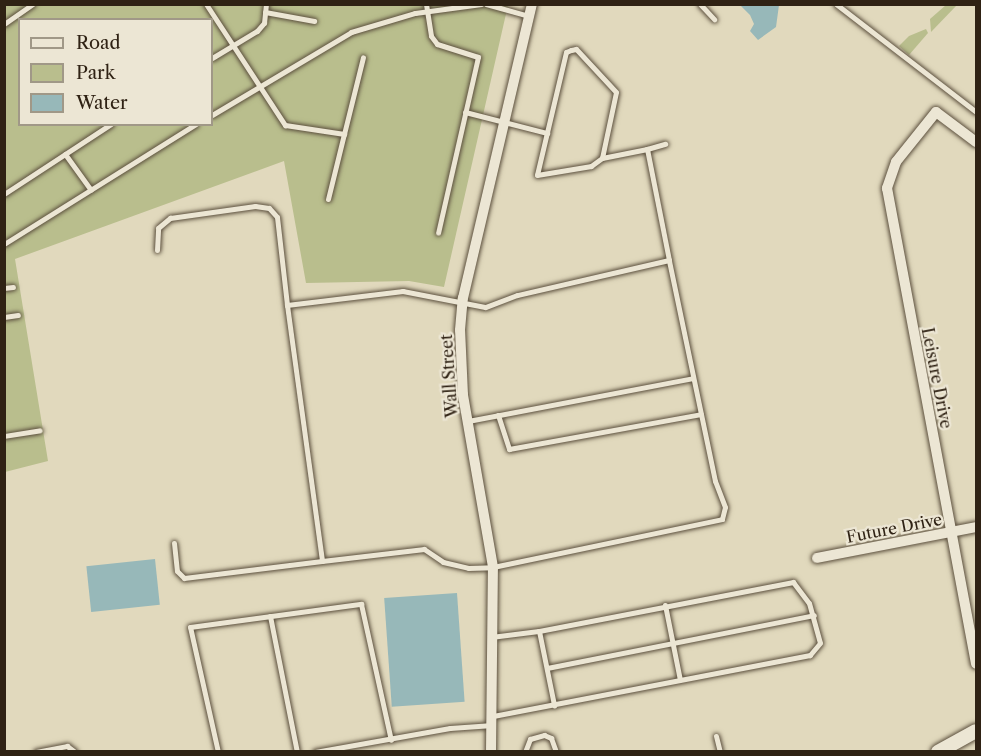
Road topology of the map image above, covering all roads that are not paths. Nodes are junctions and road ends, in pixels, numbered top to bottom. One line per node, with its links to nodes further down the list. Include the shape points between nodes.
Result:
1 (33, 4): 14 (lane)
2 (206, 4): 15 (lane)
3 (266, 4): 10 (lane)
4 (426, 4): 11 (lane)
5 (481, 4): 11 (lane)
6 (486, 4): 9 (lane)
7 (700, 4): 12 (lane)
8 (836, 4): 19 (lane)
9 (530, 10): 22 (street, Wall Street)
10 (265, 12): 13 (lane); 15 (lane, via 264,23 257,31)
11 (424, 12): 18 (lane, via 351,32); 20 (lane, via 437,44 478,57)
12 (714, 19)
13 (314, 21)
14 (4, 24)
15 (232, 45): 16 (lane); 18 (lane)
16 (213, 57)
17 (363, 57): 26 (lane)
18 (259, 87): 21 (lane); 26 (lane, via 285,125)
19 (976, 111)
20 (465, 112): 22 (lane); 35 (lane)
21 (213, 115)
22 (504, 122): 25 (lane); 42 (street, Wall Street)
23 (108, 126): 30 (lane)
24 (193, 126): 32 (lane)
25 (547, 133): 31 (lane, via 537,175 591,166); 31 (lane, via 566,52 576,49 616,92)
26 (344, 134): 34 (lane)
27 (976, 142): 52 (street, Leisure Drive, via 936,112 896,162 887,195)
28 (666, 144): 29 (lane)
29 (647, 149): 31 (lane); 38 (lane)
30 (65, 154): 32 (lane); 33 (lane)
31 (602, 158)
32 (91, 190): 36 (lane)
33 (4, 194)
34 (328, 199)
35 (438, 233)
36 (4, 244)
37 (157, 250): 41 (lane, via 158,228 170,218 255,206 269,208 278,223)
38 (669, 260): 42 (lane, via 517,295 504,303); 45 (lane)
39 (13, 286): 40 (lane)
40 (4, 288)
41 (287, 305): 42 (lane, via 403,291); 55 (lane)
42 (463, 305): 48 (street, Wall Street, via 460,360)
43 (18, 315): 44 (lane)
44 (4, 317)
45 (693, 378): 46 (lane); 47 (lane)
46 (701, 414): 47 (lane, via 509,449); 56 (lane, via 715,481 725,507 722,519)
47 (498, 415): 48 (lane)
48 (467, 421): 56 (street, Wall Street)
49 (40, 429): 50 (lane)
50 (4, 436)
51 (976, 526): 52 (street, Future Drive)
52 (951, 532): 54 (street, Future Drive); 63 (street, Leisure Drive)
53 (174, 543): 55 (lane, via 177,571 184,578)
54 (817, 558)
55 (322, 561): 56 (lane, via 424,549 443,562 468,568)
56 (493, 567): 61 (street, Wall Street)
57 (665, 605): 58 (lane, via 793,582 802,590); 60 (lane); 62 (lane)
58 (814, 615): 62 (lane); 65 (lane, via 820,643 814,653)
59 (270, 616): 70 (lane, via 361,604); 73 (lane, via 190,627); 74 (lane)
60 (539, 631): 61 (lane); 64 (lane)
61 (491, 637): 67 (street, Wall Street)
62 (673, 643): 64 (lane); 65 (lane)
63 (976, 664)
64 (547, 668): 66 (lane)
65 (681, 680): 66 (lane)
66 (554, 705): 67 (lane)
67 (490, 721): 70 (lane); 76 (street, Wall Street)
68 (976, 731): 80 (street)
69 (716, 736): 79 (lane)
70 (391, 741): 75 (lane)
71 (36, 752): 72 (lane, via 67,746)
72 (75, 752)
73 (218, 752)
74 (297, 752)
75 (315, 752)
76 (491, 752)
77 (525, 752): 78 (lane, via 530,739 544,735 551,738)
78 (556, 752)
79 (720, 752)
80 (938, 752)

